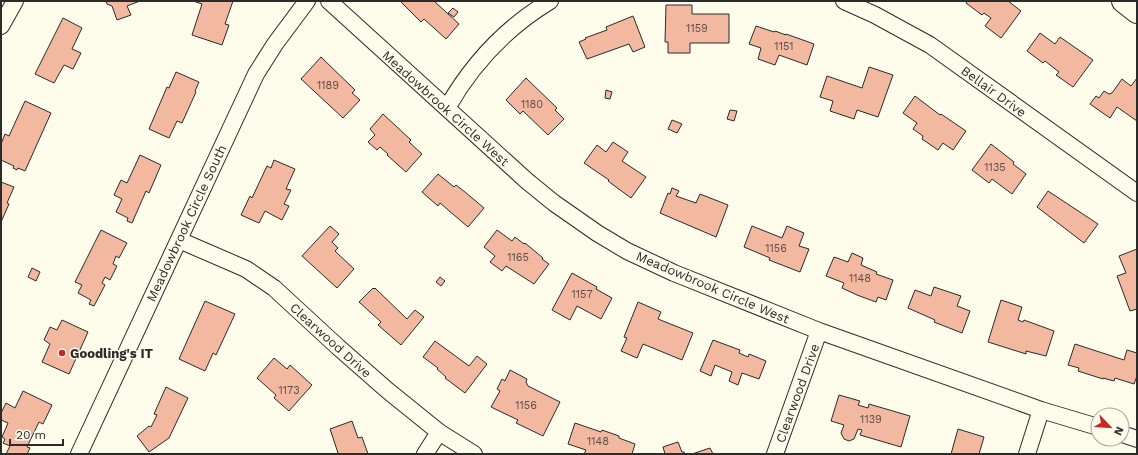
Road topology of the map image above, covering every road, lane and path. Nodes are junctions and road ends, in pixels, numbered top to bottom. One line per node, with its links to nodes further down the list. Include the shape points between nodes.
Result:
1 (15, 1): 8 (street)
2 (307, 1): 11 (street, Meadowbrook Circle South, via 256,74)
3 (329, 1): 9 (street, Meadowbrook Circle West)
4 (550, 1): 9 (street, via 536,9 501,38 480,61)
5 (844, 1): 10 (street, Bellair Drive, via 930,45)
6 (1123, 1): 7 (street)
7 (1137, 12)
8 (1, 26)
9 (447, 108): 12 (street, Meadowbrook Circle West, via 554,203 627,251 674,273)
10 (1137, 193)
11 (179, 240): 15 (street, Clearwood Drive, via 246,269 274,288 338,347); 16 (street, Meadowbrook Circle South)
12 (819, 331): 13 (street, Meadowbrook Circle West); 19 (street, Clearwood Drive)
13 (1041, 410): 14 (street, Meadowbrook Circle West); 20 (street)
14 (1090, 425)
15 (438, 432): 17 (street); 18 (street, Clearwood Drive)
16 (79, 454)
17 (425, 454)
18 (474, 454)
19 (775, 454)
20 (1027, 454)

